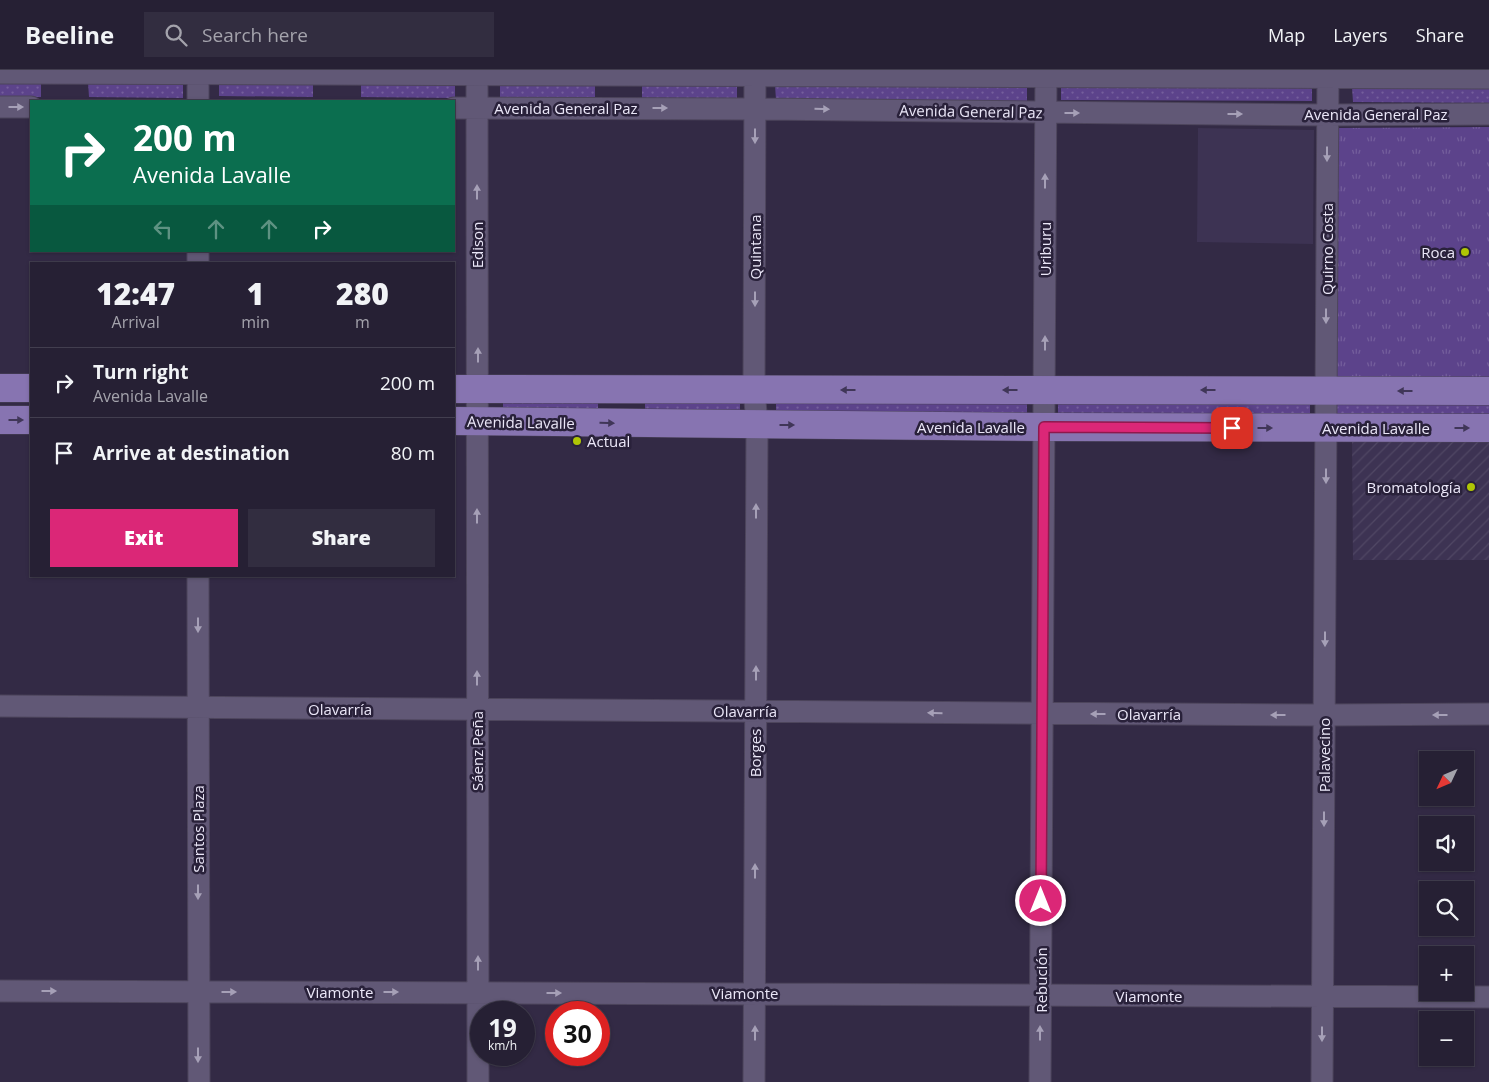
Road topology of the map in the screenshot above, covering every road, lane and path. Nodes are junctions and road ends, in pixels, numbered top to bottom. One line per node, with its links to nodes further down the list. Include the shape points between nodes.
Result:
1 (198, 72): 2 (street); 3 (street); 8 (street)
2 (477, 72): 4 (street); 12 (street, Edison)
3 (0, 73)
4 (755, 73): 5 (street); 13 (street, Quintana)
5 (1046, 73): 6 (street); 14 (street, Uriburu)
6 (1328, 74): 7 (street); 16 (street, Quirno Costa)
7 (1489, 78)
8 (198, 100)
9 (30, 106): 10 (street, one-way to 9)
10 (0, 107)
11 (455, 108): 12 (street, Avenida General Paz)
12 (477, 108): 13 (street, Avenida General Paz, one-way to 13); 19 (street, Edison, one-way to 12)
13 (755, 108): 14 (street, Avenida General Paz, one-way to 14); 20 (street, Quintana, one-way to 20)
14 (1046, 112): 16 (street, Avenida General Paz, one-way to 16); 21 (street, Uriburu, one-way to 14)
15 (1489, 114): 16 (street, Avenida General Paz)
16 (1328, 115): 22 (street, Quirno Costa, one-way to 22)
17 (0, 388): 18 (main road)
18 (30, 388)
19 (466, 389): 20 (main road); 26 (street, Edison)
20 (754, 389): 21 (main road, one-way to 20); 27 (street, Quintana)
21 (1044, 390): 22 (main road, one-way to 21); 28 (street, Uriburu)
22 (1326, 391): 23 (main road, one-way to 22); 29 (street, Quirno Costa)
23 (1489, 391)
24 (0, 420): 25 (main road, one-way to 25)
25 (30, 420)
26 (466, 421): 27 (main road, Avenida Lavalle, one-way to 27); 34 (street, Sáenz Peña, one-way to 26)
27 (756, 425): 28 (main road, Avenida Lavalle, one-way to 28); 35 (street, Borges, one-way to 27)
28 (1044, 427): 29 (main road, Avenida Lavalle, one-way to 29); 36 (street, Rebución)
29 (1326, 428): 30 (main road, Avenida Lavalle, one-way to 30); 38 (street, Palavecino, one-way to 38)
30 (1489, 428)
31 (198, 577): 33 (street, Santos Plaza, one-way to 33)
32 (0, 706): 33 (street, Olavarría)
33 (198, 708): 34 (street, Olavarría); 40 (street, Santos Plaza, one-way to 40)
34 (478, 710): 35 (street, Olavarría); 41 (street, Sáenz Peña, one-way to 34)
35 (756, 711): 36 (street, Olavarría, one-way to 35); 42 (street, Borges, one-way to 35)
36 (1042, 714): 38 (street, Olavarría, one-way to 36); 43 (street, Rebución)
37 (1489, 714): 38 (street, Olavarría, one-way to 38)
38 (1324, 715): 44 (street, Palavecino, one-way to 44)
39 (0, 991): 40 (street, Viamonte, one-way to 40)
40 (198, 992): 41 (street, Viamonte, one-way to 41); 46 (street, Santos Plaza, one-way to 46)
41 (478, 993): 42 (street, Viamonte, one-way to 42); 47 (street, Sáenz Peña)
42 (755, 993): 43 (street, Viamonte); 48 (street, Borges, one-way to 42)
43 (1040, 995): 44 (street, Viamonte); 49 (street, Rebución, one-way to 43)
44 (1323, 996): 45 (street, Viamonte); 50 (street, Palavecino, one-way to 50)
45 (1489, 997)
46 (198, 1082)
47 (478, 1082)
48 (754, 1082)
49 (1040, 1082)
50 (1322, 1082)

